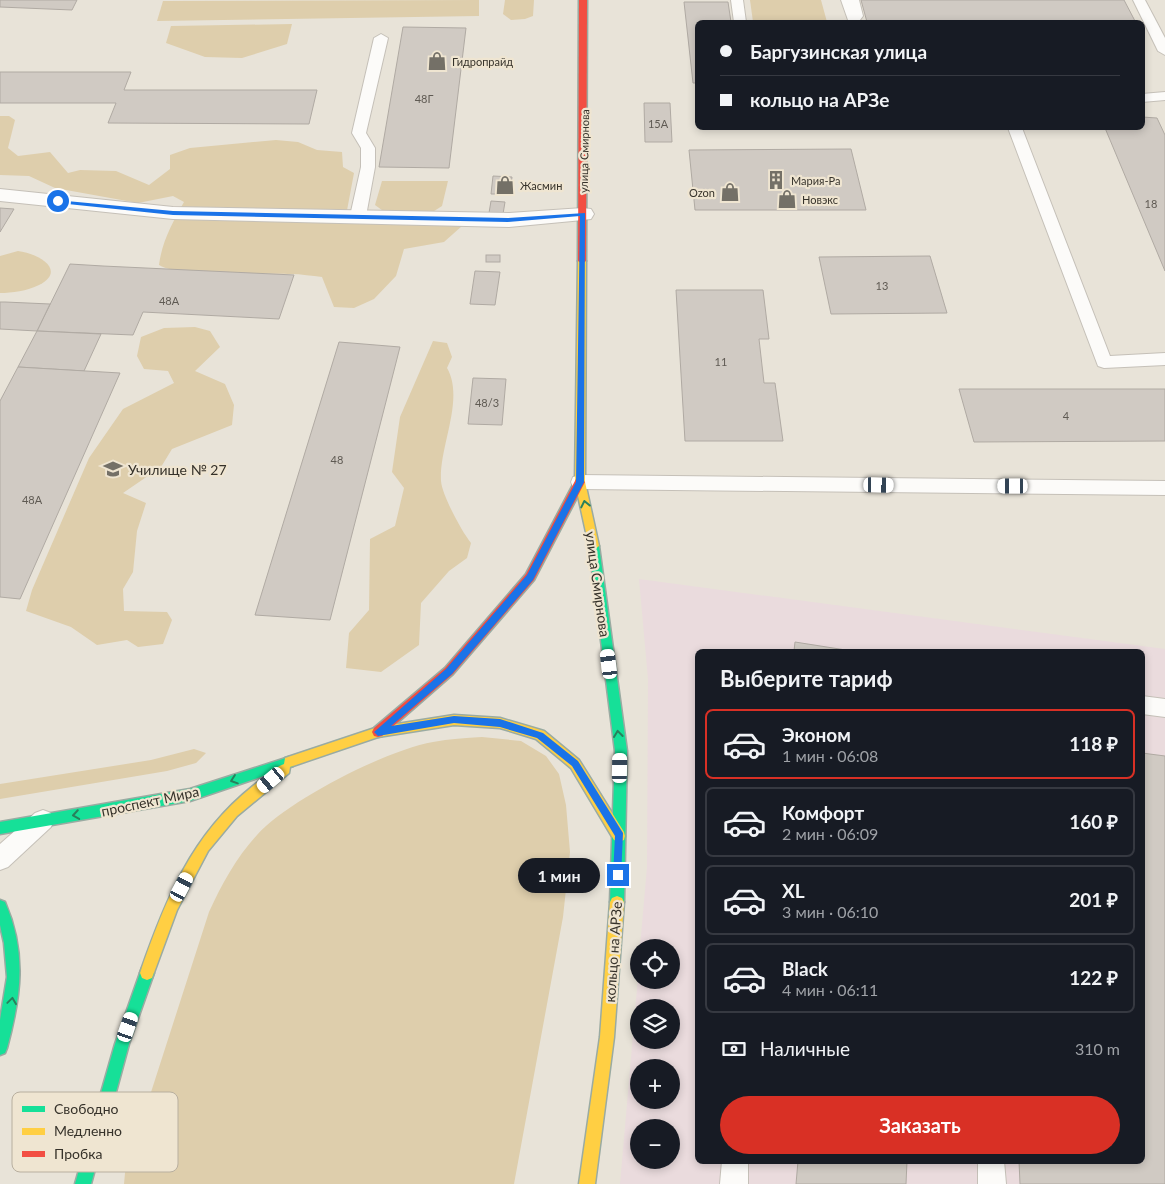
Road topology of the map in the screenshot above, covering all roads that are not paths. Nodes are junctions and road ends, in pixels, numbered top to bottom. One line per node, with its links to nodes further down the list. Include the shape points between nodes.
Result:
1 (583, 0): 14 (main road, улица Смирнова)
2 (737, 0): 4 (lane)
3 (1138, 0): 5 (lane)
4 (740, 20)
5 (1145, 20)
6 (1145, 21): 7 (lane)
7 (1149, 33): 9 (lane)
8 (381, 38): 15 (lane, via 359,133 368,148 368,167)
9 (1165, 50)
10 (1165, 96): 11 (lane)
11 (1145, 98)
12 (1016, 130): 16 (lane, via 1104,362)
13 (0, 195): 15 (street, via 173,213)
14 (583, 214): 15 (street, via 508,220); 17 (main road, улица Смирнова)
15 (358, 216)
16 (1165, 359)
17 (580, 482): 18 (lane); 21 (main road, улица Смирнова, via 530,577 449,671); 25 (main road, улица Смирнова, one-way to 17, via 620,751 594,547)
18 (1165, 488)
19 (1145, 705): 20 (lane)
20 (1165, 708)
21 (378, 732): 22 (main road); 25 (main road, via 454,720 500,723 540,735 575,764)
22 (297, 758): 23 (main road, проспект Мира, one-way to 23, via 190,795); 29 (main road, via 231,813 200,853 164,922)
23 (43, 820): 24 (main road, проспект Мира); 26 (lane)
24 (0, 828)
25 (619, 836): 32 (main road, кольцо на АРЗе, via 616,934 608,1028)
26 (0, 859)
27 (0, 906): 28 (main road, one-way to 27, via 17,966 9,924)
28 (0, 1048)
29 (109, 1092)
30 (735, 1164): 33 (lane)
31 (991, 1164): 34 (lane)
32 (587, 1184)
33 (734, 1184)
34 (992, 1184)

